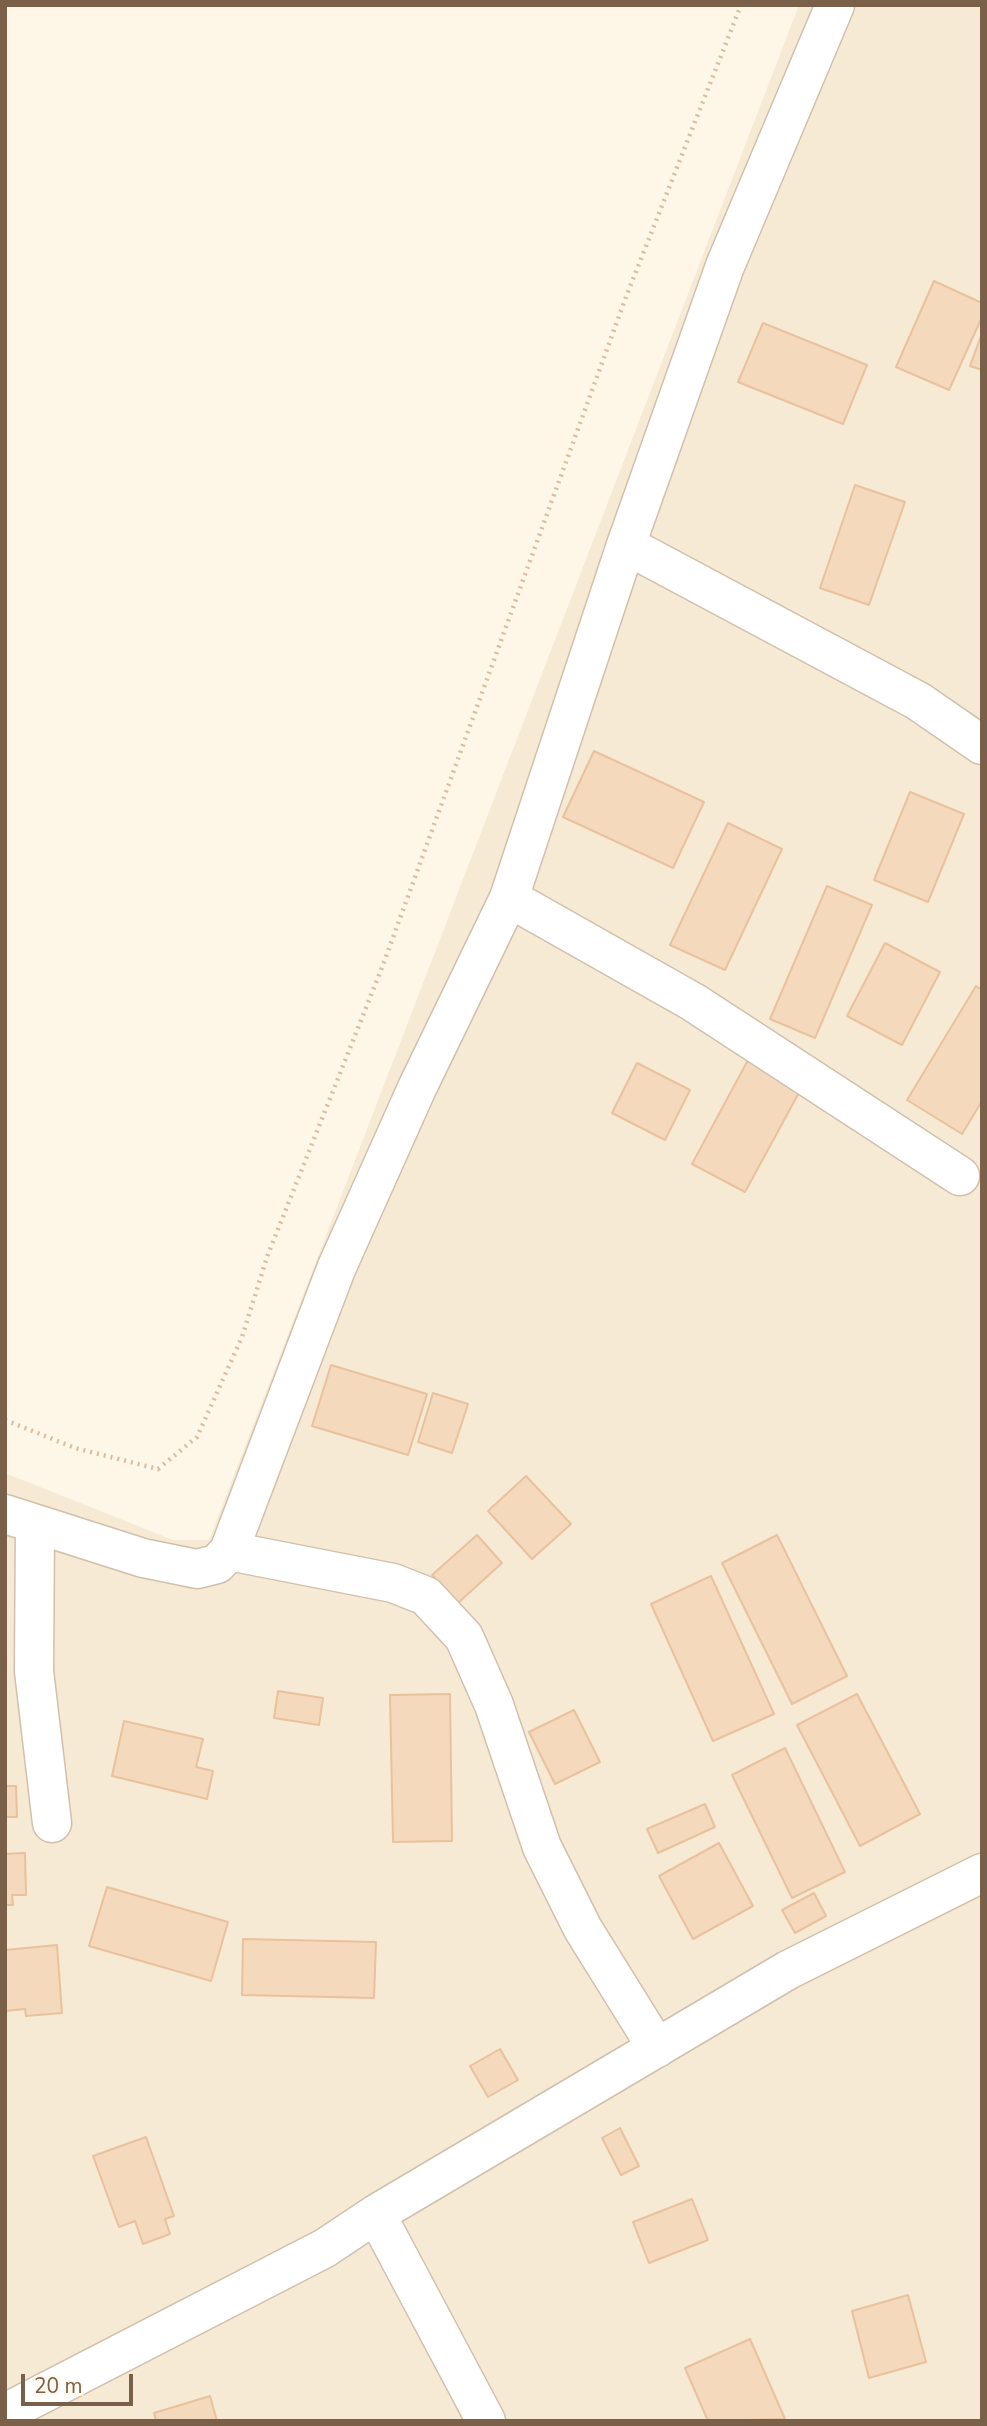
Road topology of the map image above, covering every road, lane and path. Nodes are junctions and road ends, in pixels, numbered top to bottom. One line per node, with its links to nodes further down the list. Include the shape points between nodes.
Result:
1 (741, 5): 7 (path, via 626,297 383,965 267,1257 242,1337 197,1437 158,1469 75,1448)
2 (835, 5): 3 (street, via 725,266)
3 (626, 545): 4 (street, via 918,701); 5 (street)
4 (982, 744)
5 (509, 898): 6 (street, via 693,1002); 9 (street, via 336,1269)
6 (960, 1176)
7 (5, 1420)
8 (20, 1519): 9 (street, via 143,1558 197,1569 217,1564); 10 (street)
9 (229, 1551): 12 (street, via 393,1583 426,1596 464,1637 495,1704 542,1847 583,1929)
10 (52, 1823)
11 (982, 1873): 12 (street, via 788,1970)
12 (657, 2048): 13 (street)
13 (376, 2214): 14 (street, via 325,2248); 15 (street)
14 (5, 2413)
15 (486, 2421)

